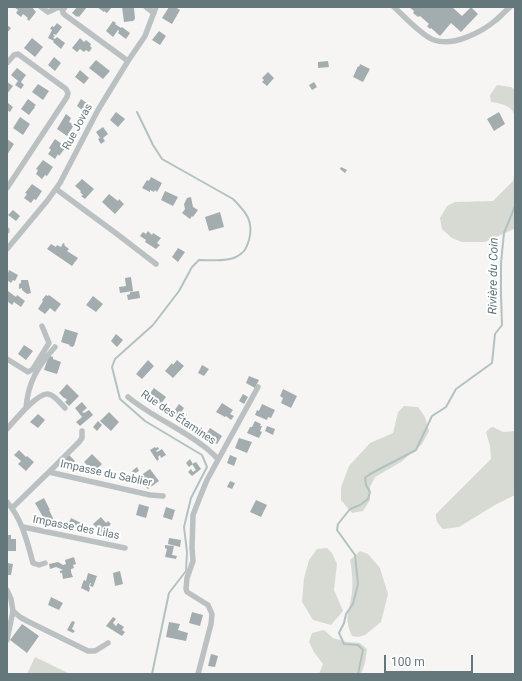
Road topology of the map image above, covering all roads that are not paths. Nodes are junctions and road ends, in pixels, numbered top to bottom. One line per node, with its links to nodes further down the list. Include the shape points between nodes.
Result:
1 (41, 7): 5 (street, via 48,12)
2 (146, 7): 6 (street)
3 (394, 7): 4 (street, via 425,35 434,40 449,42 480,31)
4 (510, 7)
5 (64, 8): 7 (street, via 65,15)
6 (155, 10): 7 (street, Rue Jovas, via 144,36)
7 (128, 61): 10 (street, Rue Jovas, via 98,110)
8 (7, 63): 9 (street, via 18,54 68,93)
9 (7, 188)
10 (56, 189): 11 (street, Rue Jovas); 12 (street)
11 (7, 249)
12 (156, 264)
13 (42, 326): 15 (street, via 49,343 33,369 28,372)
14 (55, 346): 18 (street, via 31,383)
15 (7, 359)
16 (258, 387): 22 (street)
17 (128, 397): 22 (street, Rue des Étamines, via 202,445)
18 (26, 408): 19 (street, via 44,394 54,397); 20 (street)
19 (65, 408)
20 (7, 428)
21 (82, 431): 23 (street, via 79,442)
22 (218, 459): 34 (street, Rue des Étamines, via 193,515 193,561 187,578 187,592 208,605 212,614)
23 (49, 472): 24 (street, Impasse du Sablier); 26 (street, Impasse du Sablier)
24 (163, 496)
25 (7, 502): 26 (street)
26 (12, 508): 27 (street)
27 (23, 527): 28 (street, Impasse des Lilas); 29 (street, via 33,563)
28 (125, 548)
29 (44, 563)
30 (7, 590): 31 (street)
31 (13, 611): 32 (street); 33 (street, via 27,621 88,651 95,651)
32 (7, 640)
33 (108, 643)
34 (198, 674)

